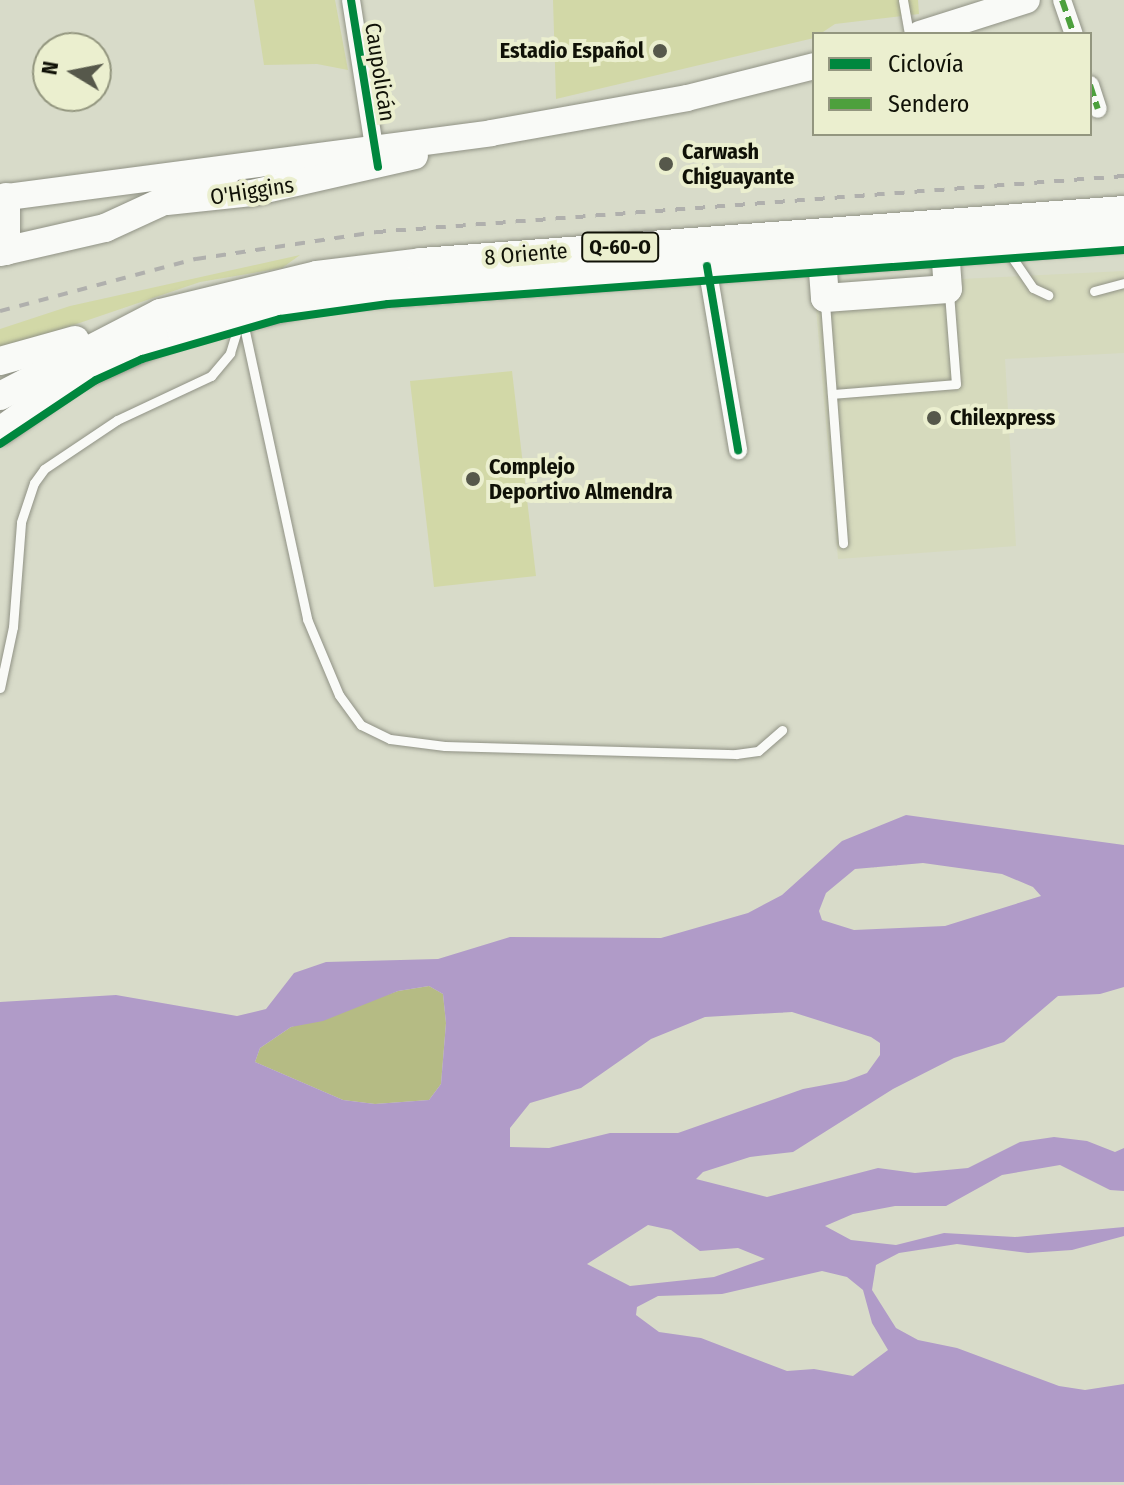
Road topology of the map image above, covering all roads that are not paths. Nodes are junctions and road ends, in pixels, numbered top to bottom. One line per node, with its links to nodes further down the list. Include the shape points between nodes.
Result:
1 (351, 0): 11 (street, Caupolicán)
2 (903, 0): 5 (lane)
3 (1027, 0): 6 (main road)
4 (1062, 0): 7 (street)
5 (909, 32)
6 (926, 32)
7 (1073, 32)
8 (812, 67): 11 (main road, O'Higgins, via 687,98)
9 (1092, 91): 10 (street)
10 (1098, 109)
11 (376, 158): 12 (main road, O'Higgins); 14 (main road, O'Higgins, via 231,197)
12 (227, 172): 13 (main road, O'Higgins); 14 (main road)
13 (3, 198): 14 (main road, O'Higgins); 20 (main road)
14 (165, 202): 20 (main road, via 105,228)
15 (1124, 210): 16 (main road, 8 Oriente / Q-60-O)
16 (840, 230): 21 (main road); 24 (main road, 8 Oriente / Q-60-O, via 375,267)
17 (1124, 237): 18 (main road, 8 Oriente / Q-60-O)
18 (1002, 245): 19 (main road, 8 Oriente / Q-60-O); 27 (lane, via 1033,288)
19 (945, 249): 21 (main road, 8 Oriente / Q-60-O); 25 (main road)
20 (3, 252)
21 (822, 258): 22 (main road, 8 Oriente / Q-60-O); 28 (main road)
22 (707, 266): 30 (main road, 8 Oriente / Q-60-O, via 395,289); 37 (street)
23 (1124, 283): 26 (lane)
24 (255, 286): 29 (main road, 8 Oriente / Q-60-O); 30 (lane)
25 (948, 289): 28 (main road); 33 (lane, via 956,384)
26 (1094, 291)
27 (1048, 295)
28 (825, 298): 33 (lane)
29 (160, 313): 31 (main road); 34 (main road, 8 Oriente / Q-60-O)
30 (238, 327): 32 (main road, 8 Oriente / Q-60-O, via 207,324 140,345); 39 (lane, via 211,376 117,420 44,469 34,483 21,522 13,627); 40 (lane, via 307,619 339,695 361,725 390,739 445,746 736,754 758,751)
31 (0, 361)
32 (78, 374): 35 (main road, 8 Oriente / Q-60-O); 36 (main road)
33 (832, 394): 38 (lane)
34 (0, 396)
35 (0, 414)
36 (0, 431)
37 (738, 450)
38 (843, 543)
39 (0, 688)
40 (782, 730)

